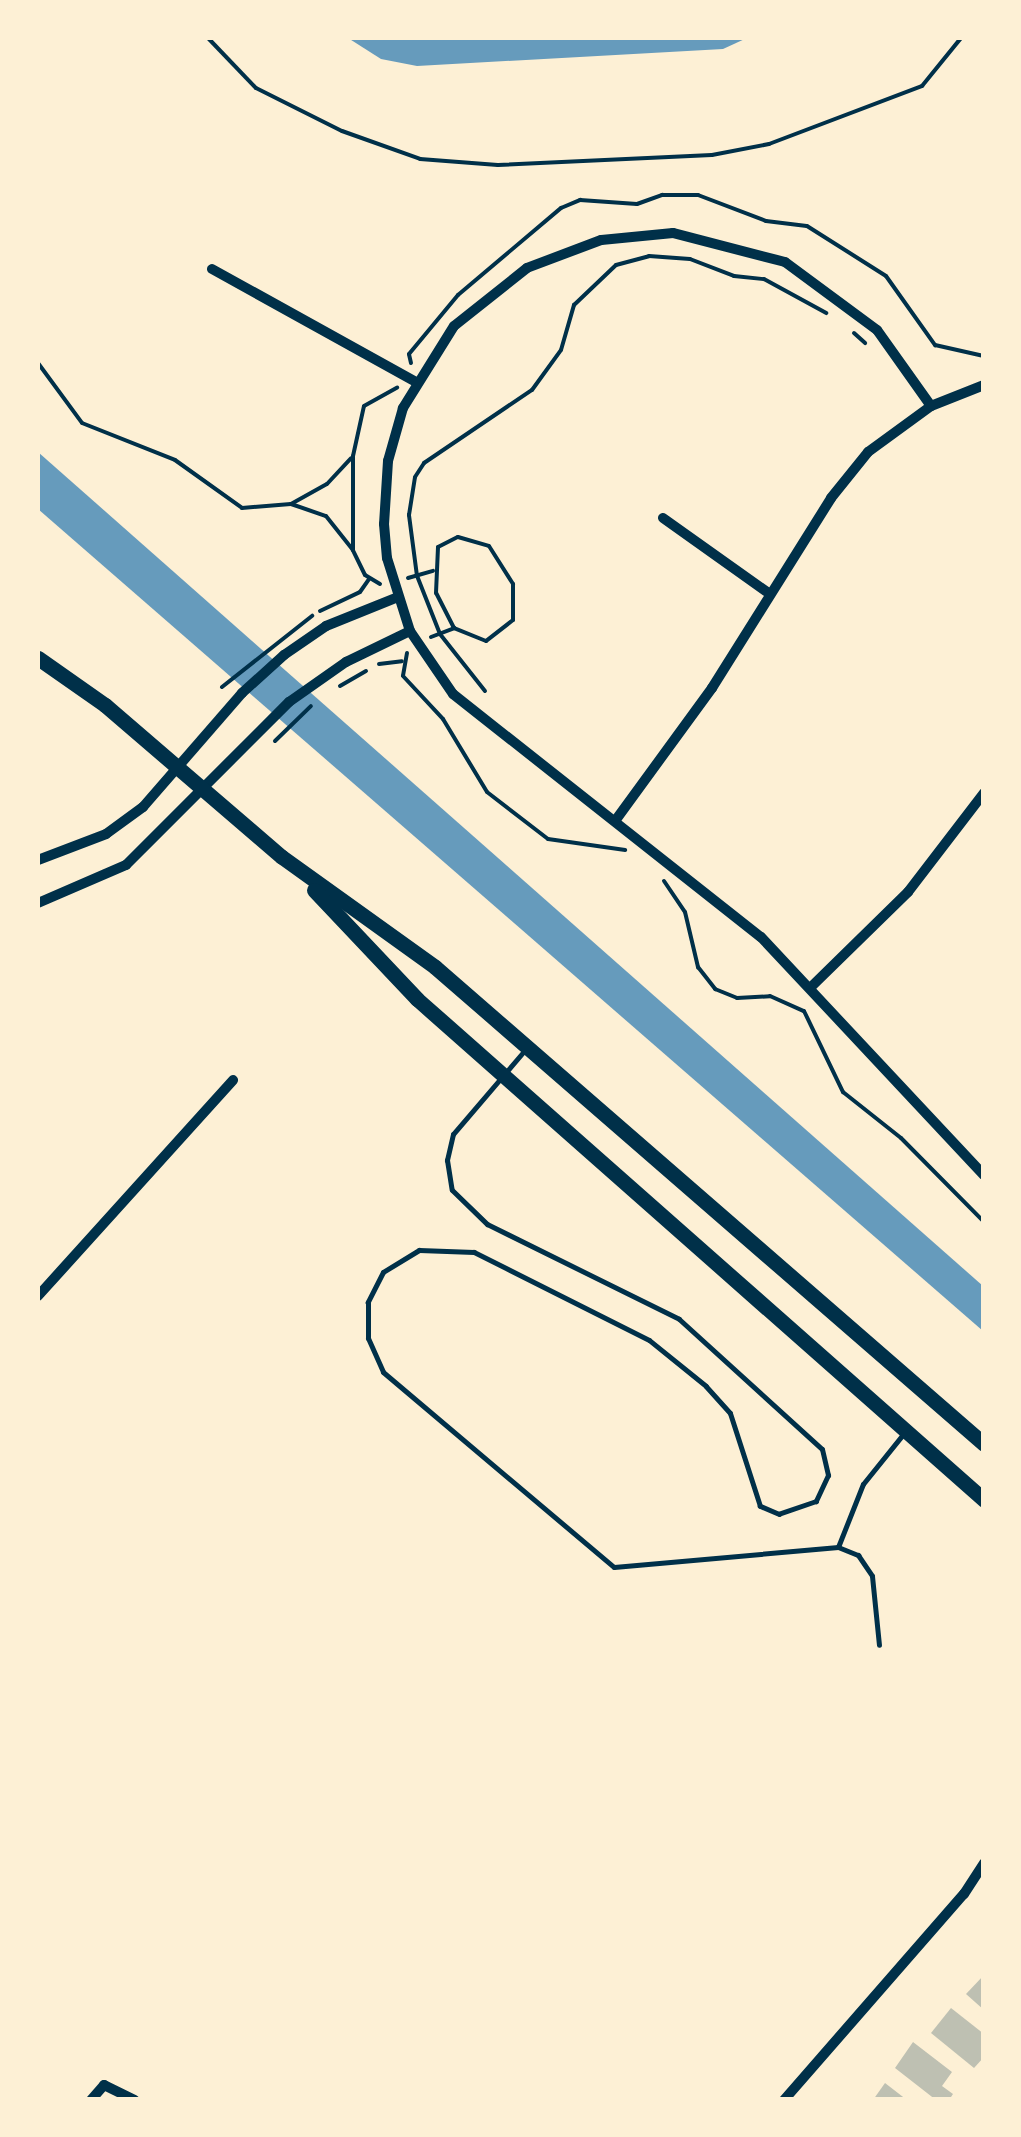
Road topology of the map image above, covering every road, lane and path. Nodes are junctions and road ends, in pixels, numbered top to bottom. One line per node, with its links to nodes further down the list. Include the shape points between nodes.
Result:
1 (208, 38): 2 (path, via 256,88 342,131 420,159 498,165 712,155 768,144 922,86)
2 (962, 38)
3 (212, 269): 9 (street)
4 (835, 317): 17 (path, via 764,279 690,259 649,256 600,274 574,304 561,350 532,390 439,447 414,477 409,514)
5 (848, 328): 6 (path)
6 (865, 343)
7 (984, 356): 9 (path, via 936,345 886,276 807,226 766,221 698,196 662,195 637,204 580,200 561,208 444,310 409,354)
8 (38, 363): 13 (path, via 82,424 176,460 242,508)
9 (416, 382): 11 (street, via 454,326 527,268 600,240 673,233 743,246 810,276 877,330); 12 (path, via 381,392 364,406); 18 (street, via 394,434 384,488)
10 (984, 385): 11 (street)
11 (932, 406): 19 (street, via 868,452)
12 (353, 456): 13 (path, via 327,484); 15 (path)
13 (291, 504): 15 (path, via 326,516)
14 (663, 518): 19 (street)
15 (353, 550): 18 (path, via 373,583)
16 (433, 571): 17 (path); 20 (path, via 439,603); 20 (path, via 438,547 469,536 499,556 513,584 516,609 507,628 478,641)
17 (417, 576): 18 (path); 22 (path)
18 (396, 591): 21 (street); 30 (street, via 284,655)
19 (770, 594): 33 (street, via 712,688)
20 (454, 628): 22 (path)
21 (410, 631): 23 (street); 31 (street, via 346,662 289,702)
22 (440, 634): 23 (path); 27 (path)
23 (417, 644): 25 (path); 33 (street, via 480,720)
24 (38, 658): 30 (main road)
25 (402, 661): 26 (path, via 384,662); 35 (path, via 402,676 444,719 473,776 502,805 548,840 606,843)
26 (336, 689)
27 (485, 691)
28 (324, 697): 29 (path)
29 (275, 740)
30 (177, 768): 31 (main road); 36 (street, via 142,808 106,834)
31 (203, 789): 34 (main road); 38 (street, via 126,864)
32 (984, 792): 39 (street, via 908,892)
33 (616, 820): 39 (street, via 693,877)
34 (282, 857): 40 (main road, via 435,967); 41 (main road)
35 (637, 857)
36 (38, 860)
37 (656, 872): 44 (path, via 676,894 698,967 715,989 737,998 770,996 804,1011 852,1104 901,1138)
38 (38, 903)
39 (812, 987): 43 (street)
40 (528, 1046): 41 (lane); 47 (main road)
41 (502, 1074): 46 (main road); 49 (lane, via 454,1134 447,1160 452,1190 487,1224 678,1318 793,1417 822,1449 828,1476 816,1501 799,1511 779,1514 760,1506 730,1413 706,1386 649,1340 474,1252 419,1250 383,1272 368,1302 368,1338 383,1372 614,1567)
42 (232, 1080): 45 (street)
43 (984, 1175)
44 (984, 1222)
45 (38, 1296)
46 (906, 1431): 48 (main road); 49 (lane, via 863,1484)
47 (984, 1444)
48 (984, 1500)
49 (838, 1547): 50 (lane, via 858,1555 872,1576)
50 (878, 1645)
51 (984, 1863): 53 (street)
52 (984, 1882): 53 (street)
53 (964, 1894): 56 (street)
54 (91, 2100): 55 (street, via 104,2085)
55 (135, 2100)
56 (784, 2100)

